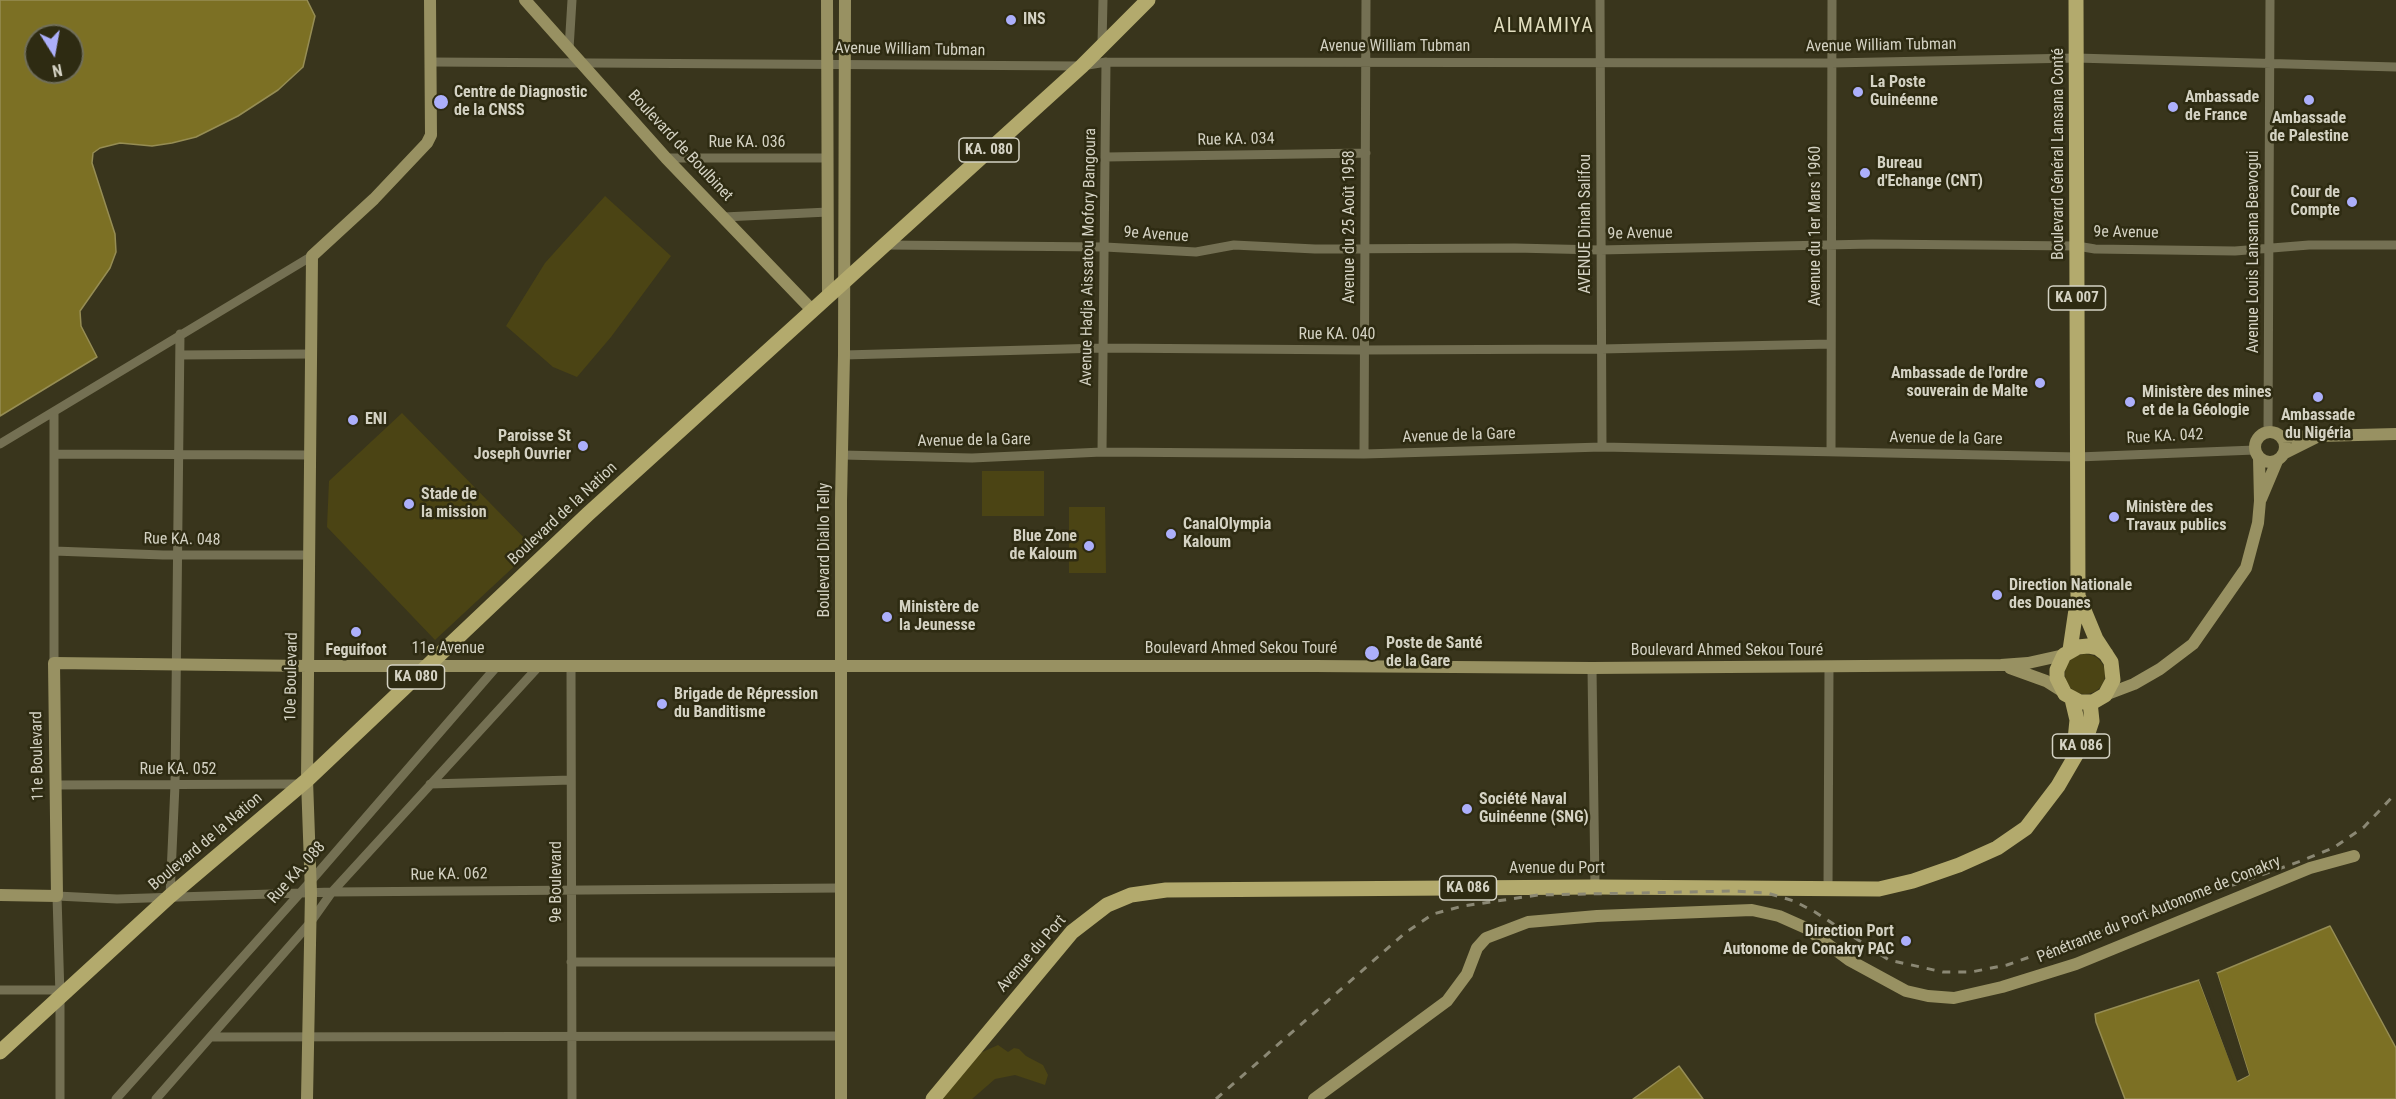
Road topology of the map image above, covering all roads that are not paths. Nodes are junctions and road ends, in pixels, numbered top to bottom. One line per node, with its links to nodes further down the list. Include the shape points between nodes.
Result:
1 (430, 0): 16 (street)
2 (525, 0): 14 (street, Boulevard de Boulbinet)
3 (572, 0): 14 (street)
4 (827, 0): 21 (street)
5 (844, 0): 24 (street, Boulevard Diallo Telly)
6 (1103, 0): 13 (street)
7 (1148, 0): 13 (main road, Boulevard de la Nation / KA. 080)
8 (1366, 0): 19 (street, Avenue du 25 Août 1958)
9 (1600, 0): 20 (street, AVENUE Dinah Salifou)
10 (1832, 0): 22 (street, Avenue du 1er Mars 1960)
11 (2076, 0): 15 (main road, Boulevard Général Lansana Conté / KA 007)
12 (2270, 0): 23 (street, Avenue Louis Lansana Beavogui)
13 (1102, 44): 25 (main road, Boulevard de la Nation / KA. 080)
14 (569, 49): 17 (street, Boulevard de Boulbinet)
15 (2076, 58): 22 (street, Avenue William Tubman); 23 (street, Avenue William Tubman); 36 (main road, Boulevard Général Lansana Conté / KA 007)
16 (431, 62): 17 (street, Avenue William Tubman); 41 (street, via 432,126 427,143)
17 (581, 62): 21 (street, Avenue William Tubman); 29 (street, Boulevard de Boulbinet)
18 (1106, 62): 19 (street, Avenue William Tubman); 25 (street, Avenue William Tubman); 28 (street, Avenue Hadja Aissatou Mofory Bangoura)
19 (1366, 62): 20 (street, Avenue William Tubman); 27 (street, Avenue du 25 Août 1958)
20 (1600, 62): 22 (street, Avenue William Tubman); 40 (street, AVENUE Dinah Salifou)
21 (827, 63): 24 (street, Avenue William Tubman); 30 (street)
22 (1831, 63): 34 (street, Avenue du 1er Mars 1960)
23 (2269, 63): 26 (street, Avenue William Tubman); 39 (street, Avenue Louis Lansana Beavogui)
24 (845, 65): 25 (street, Avenue William Tubman); 42 (street, Boulevard Diallo Telly)
25 (1082, 66): 33 (main road, Boulevard de la Nation / KA. 080)
26 (2396, 67)
27 (1366, 153): 28 (street, Rue KA. 034); 38 (street, Avenue du 25 Août 1958)
28 (1106, 157): 37 (street, Avenue Hadja Aissatou Mofory Bangoura)
29 (666, 158): 30 (street, Rue KA. 036); 32 (street, Boulevard de Boulbinet)
30 (828, 158): 31 (street)
31 (828, 212): 32 (street); 43 (street)
32 (724, 217): 44 (street, Boulevard de Boulbinet)
33 (884, 245): 37 (street, 9e Avenue); 42 (main road, Boulevard de la Nation / KA. 080)
34 (1831, 245): 36 (street, 9e Avenue); 40 (street, 9e Avenue); 46 (street, Avenue du 1er Mars 1960)
35 (2396, 245): 39 (street, 9e Avenue)
36 (2077, 246): 39 (street, 9e Avenue, via 2235,250); 68 (main road, Boulevard Général Lansana Conté / KA 007)
37 (1105, 247): 38 (street, 9e Avenue, via 1196,252 1234,245); 47 (street, Avenue Hadja Aissatou Mofory Bangoura)
38 (1366, 247): 40 (street, 9e Avenue); 49 (street, Avenue du 25 Août 1958)
39 (2269, 247): 54 (street, Avenue Louis Lansana Beavogui)
40 (1600, 250): 48 (street, AVENUE Dinah Salifou)
41 (312, 256): 45 (street); 50 (street, 10e Boulevard)
42 (843, 283): 43 (main road, Boulevard de la Nation / KA. 080); 52 (street, Boulevard Diallo Telly)
43 (828, 297): 44 (main road, Boulevard de la Nation / KA 080)
44 (813, 311): 79 (main road, Boulevard de la Nation / KA 080)
45 (180, 334): 51 (street); 53 (street)
46 (1831, 344): 48 (street, Rue KA. 040); 61 (street, Avenue du 1er Mars 1960)
47 (1102, 348): 49 (street, Rue KA. 040); 52 (street, Rue KA. 040); 60 (street, Avenue Hadja Aissatou Mofory Bangoura)
48 (1601, 349): 49 (street, Rue KA. 040); 59 (street, AVENUE Dinah Salifou)
49 (1364, 350): 64 (street, Avenue du 25 Août 1958)
50 (312, 354): 51 (street); 66 (street, 10e Boulevard)
51 (180, 355): 63 (street)
52 (844, 355): 67 (street, Boulevard Diallo Telly)
53 (54, 412): 58 (street); 62 (street, 11e Boulevard)
54 (2268, 432): 57 (street); 65 (street, via 2259,436)
55 (2396, 434): 56 (street)
56 (2322, 436): 57 (street); 69 (street)
57 (2281, 437): 69 (street, via 2285,445)
58 (0, 444)
59 (1602, 447): 61 (street, Avenue de la Gare); 64 (street, Avenue de la Gare)
60 (1102, 452): 64 (street, Avenue de la Gare); 67 (street, Avenue de la Gare, via 972,458)
61 (1831, 452): 68 (street, Avenue de la Gare)
62 (54, 454): 63 (street); 71 (street, 11e Boulevard)
63 (179, 454): 66 (street); 72 (street)
64 (1364, 454)
65 (2257, 454): 68 (street, Rue KA. 042); 69 (street, via 2267,462); 70 (street)
66 (311, 455): 73 (street, 10e Boulevard)
67 (842, 455): 83 (street, Boulevard Diallo Telly)
68 (2078, 457): 74 (main road, Boulevard Général Lansana Conté / KA 007)
69 (2280, 458): 70 (street)
70 (2260, 501): 89 (street, via 2246,568 2228,595 2193,644)
71 (54, 552): 72 (street, Rue KA. 048); 77 (street, 11e Boulevard)
72 (178, 555): 73 (street, Rue KA. 048); 78 (street)
73 (310, 555): 85 (street, 10e Boulevard)
74 (2078, 596): 75 (main road, Boulevard Général Lansana Conté / KA 007); 76 (main road, Boulevard Général Lansana Conté / KA 007, via 2092,632)
75 (2067, 653): 76 (main road, via 2088,646); 84 (street, Boulevard Ahmed Sekou Touré); 91 (main road, via 2057,678)
76 (2106, 654): 88 (main road)
77 (54, 663): 78 (street, 11e Avenue); 96 (street, 11e Boulevard)
78 (177, 664): 85 (street, 11e Avenue); 97 (street)
79 (428, 665): 80 (street, 11e Avenue); 85 (street, 11e Avenue); 94 (main road, Boulevard de la Nation / KA 080)
80 (498, 665): 81 (street, 11e Avenue); 103 (street, Rue KA. 088)
81 (540, 665): 82 (street, 11e Avenue); 95 (street)
82 (571, 665): 83 (street, 11e Avenue); 93 (street, 9e Boulevard)
83 (842, 665): 87 (street, Boulevard Ahmed Sekou Touré); 102 (street, Boulevard Diallo Telly)
84 (2001, 665): 86 (street, Boulevard Ahmed Sekou Touré); 91 (street, Boulevard Ahmed Sekou Touré, via 2046,681)
85 (309, 666): 94 (street, 10e Boulevard)
86 (1829, 667): 87 (street, Boulevard Ahmed Sekou Touré); 104 (street)
87 (1592, 668): 100 (street)
88 (2114, 672): 89 (street); 90 (main road)
89 (2134, 684): 90 (street)
90 (2105, 695): 92 (main road)
91 (2068, 696): 92 (main road); 98 (main road, Avenue du Port / KA 086, via 2077,720 2075,740)
92 (2090, 702): 98 (main road, Avenue du Port / KA 086, via 2092,721 2087,736)
93 (572, 780): 95 (street); 101 (street, 9e Boulevard)
94 (304, 782): 97 (street, Rue KA. 052); 103 (street, 10e Boulevard); 108 (main road, Boulevard de la Nation / KA 080)
95 (430, 784): 105 (street)
96 (55, 785): 97 (street, Rue KA. 052); 107 (street, 11e Boulevard)
97 (175, 785): 108 (street)
98 (2058, 786): 104 (main road, Avenue du Port / KA 086, via 2026,828 1978,857 1929,876 1879,889)
99 (2354, 856): 126 (street, Pénétrante du Port Autonome de Conakry, via 2310,868 2076,964 1954,998 1906,991 1849,960 1806,928 1752,910 1528,922 1486,938 1448,1001)
100 (1595, 887): 104 (main road, Avenue du Port / KA 086); 125 (main road, Avenue du Port / KA 086, via 1166,890 1131,895 1107,905 1072,932)
101 (572, 888): 102 (street, Rue KA. 062); 105 (street, Rue KA. 062); 110 (street, 9e Boulevard)
102 (841, 888): 111 (street, Boulevard Diallo Telly)
103 (307, 889): 105 (street, Rue KA. 062); 108 (street, Rue KA. 062); 109 (street, 10e Boulevard); 120 (street, Rue KA. 088)
104 (1828, 889)
105 (332, 892): 109 (street)
106 (0, 895): 107 (street)
107 (57, 896): 108 (street, Rue KA. 062); 113 (street, 11e Boulevard)
108 (170, 896): 113 (main road, Boulevard de la Nation / KA 080)
109 (310, 923): 116 (street); 117 (street, 10e Boulevard)
110 (571, 962): 111 (street); 114 (street, 9e Boulevard)
111 (841, 962): 115 (street, Boulevard Diallo Telly)
112 (0, 990): 113 (street)
113 (60, 993): 118 (main road, Boulevard de la Nation / KA 080); 119 (street, 11e Boulevard)
114 (573, 1036): 115 (street); 117 (street); 123 (street, 9e Boulevard)
115 (841, 1036): 124 (street, Boulevard Diallo Telly)
116 (212, 1037): 117 (street); 121 (street)
117 (307, 1037): 122 (street, 10e Boulevard)
118 (0, 1052)
119 (60, 1099)
120 (116, 1099)
121 (156, 1099)
122 (307, 1099)
123 (572, 1099)
124 (841, 1099)
125 (933, 1099)
126 (1314, 1099)

